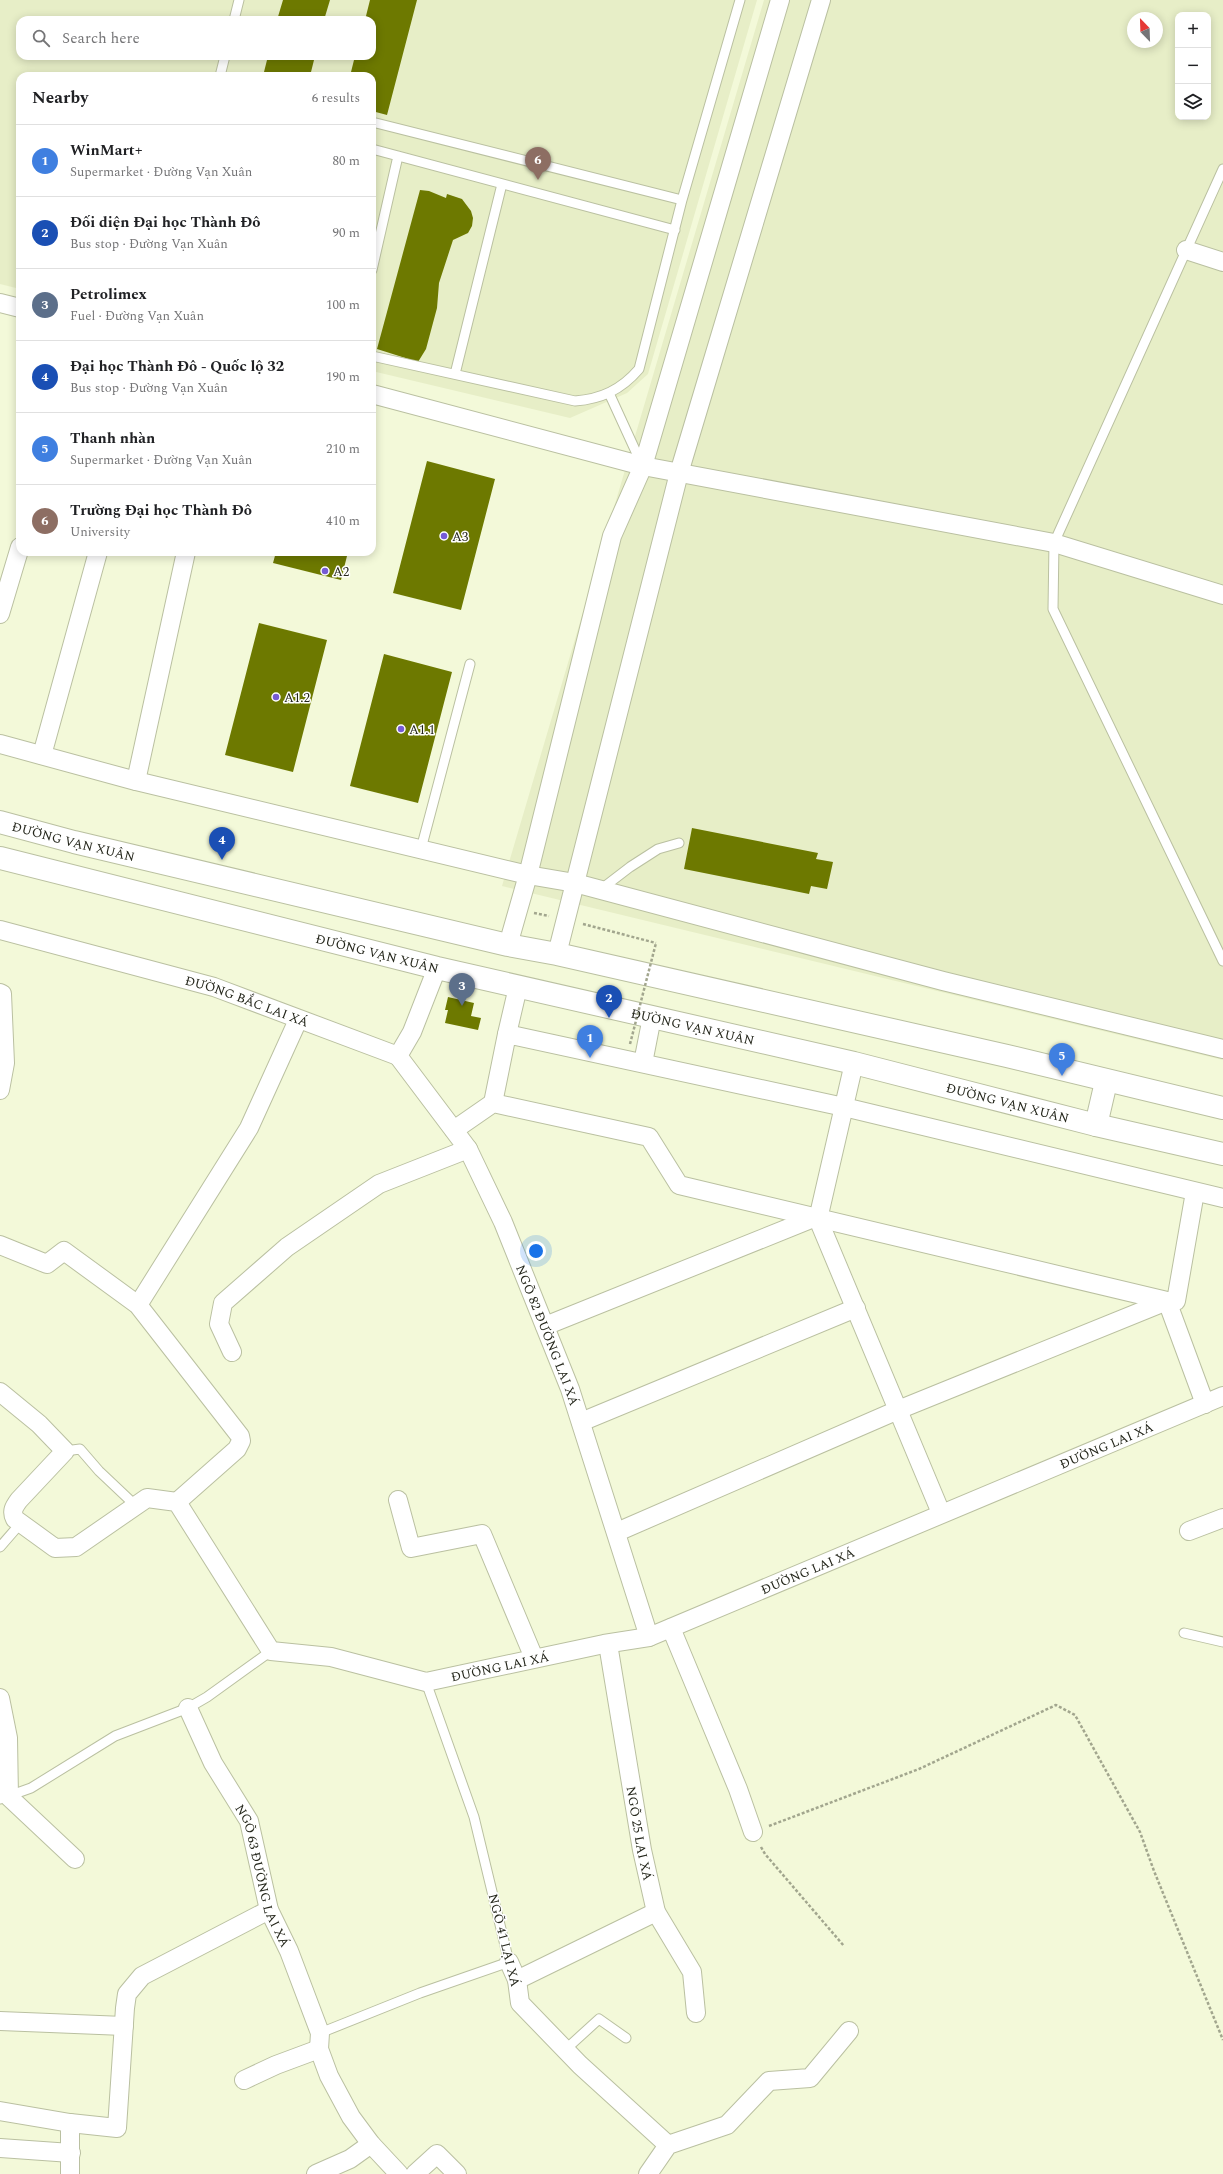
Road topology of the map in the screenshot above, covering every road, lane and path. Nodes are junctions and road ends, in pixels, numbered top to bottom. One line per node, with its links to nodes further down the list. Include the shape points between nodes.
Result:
1 (239, 0): 5 (lane)
2 (740, 0): 13 (lane)
3 (780, 0): 24 (street)
4 (816, 1): 25 (street)
5 (235, 16)
6 (224, 60): 7 (lane)
7 (221, 72)
8 (376, 123): 13 (lane)
9 (376, 150): 10 (lane)
10 (398, 156): 12 (lane); 16 (lane)
11 (1223, 169): 15 (lane)
12 (502, 184): 14 (lane); 21 (lane)
13 (682, 200): 14 (lane)
14 (675, 230): 22 (lane, via 639,370 629,381)
15 (1186, 250): 17 (street); 26 (lane)
16 (376, 252)
17 (1223, 262)
18 (0, 303): 19 (street)
19 (16, 307)
20 (376, 357): 21 (lane)
21 (455, 374): 22 (lane, via 575,401)
22 (609, 394): 24 (lane)
23 (376, 395): 24 (street)
24 (643, 466): 25 (street); 40 (street, via 612,536)
25 (679, 473): 26 (street); 41 (street)
26 (1054, 543): 30 (street); 47 (lane, via 1053,609)
27 (17, 556): 31 (street)
28 (97, 556): 34 (street)
29 (185, 556): 35 (street)
30 (1223, 595)
31 (0, 614)
32 (470, 664): 38 (lane)
33 (0, 744): 34 (street)
34 (42, 755): 35 (street)
35 (136, 781): 38 (street)
36 (0, 822): 45 (highway, ĐƯỜNG VẠN XUÂN, via 74,842)
37 (679, 842): 42 (lane, via 658,849)
38 (421, 849): 40 (street)
39 (0, 858): 48 (highway, ĐƯỜNG VẠN XUÂN)
40 (528, 875): 41 (street); 45 (street)
41 (575, 883): 42 (street); 46 (street)
42 (600, 890): 55 (street, via 943,981)
43 (0, 930): 52 (street, ĐƯỜNG BẮC LAI XÁ, via 214,987)
44 (624, 933): 54 (path, bridge, via 656,942)
45 (508, 945): 46 (highway, ĐƯỜNG VẠN XUÂN)
46 (557, 954): 59 (highway, ĐƯỜNG VẠN XUÂN, via 1007,1056)
47 (1223, 962)
48 (437, 968): 49 (highway, ĐƯỜNG VẠN XUÂN); 56 (street, via 412,1032)
49 (518, 987): 51 (highway, ĐƯỜNG VẠN XUÂN); 53 (street)
50 (0, 993): 60 (street, via 5,1063)
51 (652, 1017): 57 (highway, ĐƯỜNG VẠN XUÂN); 58 (street)
52 (298, 1020): 56 (street, ĐƯỜNG BẮC LAI XÁ); 73 (street, via 250,1128)
53 (507, 1034): 58 (street); 61 (street)
54 (630, 1044)
55 (1223, 1050)
56 (398, 1056): 65 (street, NGÕ 82 ĐƯỜNG LAI XÁ)
57 (854, 1062): 62 (street); 64 (highway, ĐƯỜNG VẠN XUÂN)
58 (643, 1063): 62 (street)
59 (1106, 1082): 63 (highway, ĐƯỜNG VẠN XUÂN); 64 (highway)
60 (0, 1090)
61 (493, 1103): 65 (street); 70 (street, via 649,1138 679,1185)
62 (844, 1106): 68 (street); 70 (street)
63 (1223, 1108)
64 (1096, 1125): 67 (highway, ĐƯỜNG VẠN XUÂN)
65 (454, 1130): 66 (street, NGÕ 82 ĐƯỜNG LAI XÁ)
66 (468, 1149): 75 (street, NGÕ 82 ĐƯỜNG LAI XÁ, via 502,1222); 76 (street, via 379,1184 281,1252 223,1303 219,1324)
67 (1223, 1154)
68 (1195, 1192): 69 (street); 72 (street, via 1176,1301)
69 (1223, 1198)
70 (817, 1218): 72 (street); 74 (street); 75 (street)
71 (0, 1245): 73 (street, via 47,1264 64,1251)
72 (1167, 1301): 79 (street); 80 (street)
73 (138, 1305): 84 (street, via 240,1436 241,1441 237,1449)
74 (856, 1308): 80 (street); 81 (street)
75 (545, 1326): 81 (street, NGÕ 82 ĐƯỜNG LAI XÁ)
76 (232, 1352)
77 (0, 1392): 82 (street, via 39,1424)
78 (1223, 1396): 79 (street, ĐƯỜNG LAI XÁ)
79 (1205, 1404): 86 (street, ĐƯỜNG LAI XÁ)
80 (898, 1410): 86 (street); 90 (street)
81 (581, 1422): 90 (street, NGÕ 82 ĐƯỜNG LAI XÁ)
82 (65, 1451): 85 (lane, via 80,1449); 88 (street, via 14,1508 12,1514)
83 (398, 1500): 98 (street, via 412,1548 482,1534)
84 (177, 1502): 85 (street, via 147,1498); 97 (street)
85 (136, 1506): 88 (street, via 76,1547 55,1548)
86 (942, 1513): 92 (street, ĐƯỜNG LAI XÁ)
87 (1223, 1518): 89 (street)
88 (20, 1524): 91 (lane)
89 (1189, 1531)
90 (617, 1532): 94 (street, NGÕ 82 ĐƯỜNG LAI XÁ)
91 (0, 1546)
92 (671, 1628): 94 (street, ĐƯỜNG LAI XÁ); 103 (street, via 738,1789)
93 (1184, 1633): 95 (lane)
94 (649, 1637): 96 (street, ĐƯỜNG LAI XÁ)
95 (1223, 1642)
96 (608, 1644): 98 (street, ĐƯỜNG LAI XÁ); 106 (street, NGÕ 25 LAI XÁ, via 642,1850)
97 (271, 1651): 99 (street, ĐƯỜNG LAI XÁ, via 331,1657); 101 (lane, via 208,1697)
98 (534, 1658): 99 (street, ĐƯỜNG LAI XÁ)
99 (426, 1682): 108 (lane, NGÕ 41 LẠI XÁ, via 474,1817)
100 (0, 1698): 102 (street, via 8,1738)
101 (188, 1708): 102 (lane, via 115,1736 31,1788); 105 (street, NGÕ 63 ĐƯỜNG LAI XÁ, via 213,1764 249,1821)
102 (5, 1798): 104 (street)
103 (753, 1832): 107 (path, via 765,1854); 115 (path, via 919,1769 1056,1705 1075,1715 1140,1832)
104 (75, 1859)
105 (269, 1910): 112 (street, via 142,1976 127,1994); 116 (street, NGÕ 63 ĐƯỜNG LAI XÁ, via 289,1951)
106 (656, 1912): 109 (street); 110 (street, NGÕ 25 LAI XÁ, via 692,1972)
107 (844, 1946)
108 (509, 1962): 109 (street, NGÕ 41 LẠI XÁ); 116 (lane, via 420,1993)
109 (517, 1980): 117 (street, NGÕ 41 LẠI XÁ, via 520,2003)
110 (696, 2013)
111 (0, 2021): 112 (street)
112 (124, 2026): 120 (street, via 117,2128)
113 (849, 2031): 122 (street, via 810,2078 769,2081 727,2125)
114 (626, 2038): 117 (lane, via 599,2019)
115 (1223, 2040)
116 (319, 2041): 118 (street); 121 (street, NGÕ 63 ĐƯỜNG LAI XÁ, via 329,2076 340,2099)
117 (565, 2050): 122 (street, NGÕ 41 LẠI XÁ)
118 (244, 2080)
119 (0, 2111): 120 (street)
120 (70, 2123): 124 (street)
121 (371, 2144): 126 (street, via 350,2159); 127 (street, NGÕ 63 ĐƯỜNG LAI XÁ)
122 (668, 2145): 130 (street)
123 (0, 2148): 124 (street)
124 (71, 2153): 125 (street)
125 (70, 2174)
126 (316, 2174)
127 (399, 2174)
128 (415, 2174): 129 (street, via 437,2154)
129 (457, 2174)
130 (648, 2174)

